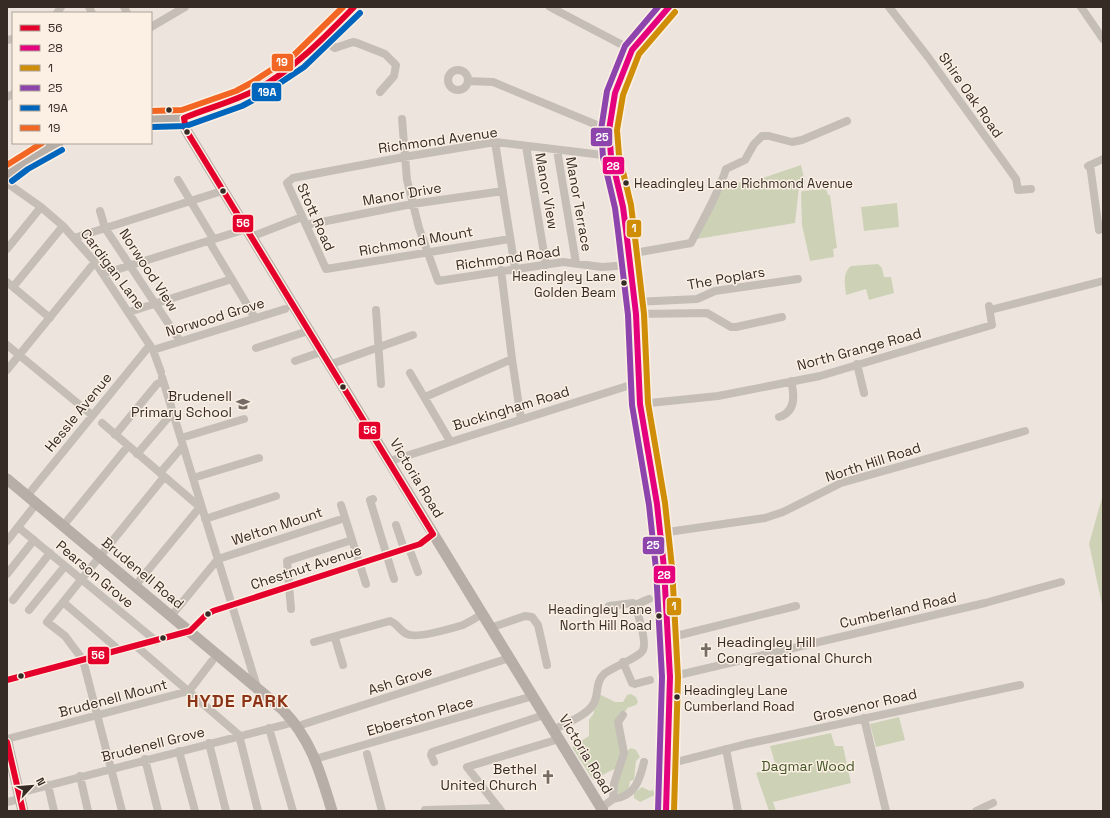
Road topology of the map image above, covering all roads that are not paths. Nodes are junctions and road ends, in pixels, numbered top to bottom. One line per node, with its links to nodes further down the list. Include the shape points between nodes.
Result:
1 (354, 7): 9 (street)
2 (550, 7): 10 (street)
3 (669, 7): 10 (highway)
4 (889, 7): 29 (street, Shire Oak Road, via 1016,179 1018,190)
5 (1081, 7): 8 (street)
6 (180, 8): 7 (street)
7 (152, 26)
8 (1103, 39)
9 (322, 40): 12 (street, via 335,48 357,42 390,58 396,65 396,73); 13 (street, via 299,61 255,90)
10 (632, 50): 17 (highway, via 615,93)
11 (468, 81): 17 (street, via 493,82)
12 (380, 92)
13 (184, 118): 14 (street); 30 (street, Victoria Road, via 186,130)
14 (152, 119)
15 (402, 119): 23 (street)
16 (847, 121): 46 (street, Richmond Road, via 792,142 762,136 745,160 726,169 707,214 691,243)
17 (609, 130): 22 (highway)
18 (495, 142): 20 (street, Richmond Avenue); 23 (street, Richmond Avenue); 31 (street)
19 (56, 144): 25 (street)
20 (526, 146): 21 (street, Richmond Avenue); 50 (street, Manor View)
21 (557, 150): 22 (street, Richmond Avenue); 48 (street, Manor Terrace)
22 (611, 156): 46 (highway, via 623,207)
23 (404, 157): 26 (street, Richmond Avenue); 33 (street)
24 (1103, 159): 39 (street, via 1089,166)
25 (7, 175)
26 (293, 178): 36 (street, Stott Road, via 286,183)
27 (178, 180): 32 (street)
28 (7, 182): 34 (street, Cardigan Lane)
29 (1031, 189)
30 (222, 191): 32 (street); 40 (street, Victoria Road)
31 (503, 191): 33 (street, Manor Drive); 42 (street)
32 (191, 201): 38 (street); 43 (street)
33 (412, 204): 36 (street, Manor Drive); 45 (street)
34 (41, 207): 37 (street, Cardigan Lane); 44 (street)
35 (100, 211): 38 (street, Norwood View)
36 (304, 221): 40 (street, Manor Drive); 52 (street, Stott Road)
37 (63, 226): 41 (street, Cardigan Lane); 58 (street)
38 (105, 228): 41 (street); 49 (street, Norwood View)
39 (1099, 230)
40 (249, 233): 43 (street, Manor Drive); 67 (street, Victoria Road)
41 (74, 238): 47 (street, Cardigan Lane)
42 (510, 239): 45 (street, Richmond Mount); 51 (street)
43 (212, 240): 49 (street, Manor Drive); 55 (street)
44 (7, 249)
45 (427, 252): 52 (street, Richmond Mount); 53 (street, Richmond Road, via 438,281)
46 (629, 260): 48 (street, Richmond Road, via 598,267); 60 (highway)
47 (95, 262): 54 (street, Cardigan Lane); 65 (street)
48 (576, 263): 50 (street, Richmond Road)
49 (130, 265): 54 (street, Manor Drive); 59 (street, Norwood View)
50 (546, 265): 51 (street, Richmond Road)
51 (515, 268): 53 (street, Richmond Road)
52 (326, 270)
53 (501, 270): 76 (street)
54 (104, 274): 63 (street, Cardigan Lane)
55 (232, 279): 59 (street); 66 (street)
56 (798, 279): 60 (street, The Poplars, via 715,291 697,299)
57 (1103, 281): 78 (street, North Grange Road, via 990,308 992,325)
58 (10, 285): 65 (street)
59 (155, 303): 63 (street); 69 (street, Norwood View)
60 (635, 308): 64 (street, via 707,313 736,328); 84 (highway)
61 (285, 309): 66 (street, Norwood Grove)
62 (376, 310): 72 (street)
63 (129, 312): 71 (street, Cardigan Lane)
64 (782, 317)
65 (50, 318): 75 (street)
66 (255, 318): 69 (street, Norwood Grove)
67 (308, 331): 73 (street); 74 (street, Victoria Road)
68 (413, 335): 72 (street)
69 (180, 341): 71 (street, Norwood Grove)
70 (7, 345): 75 (street)
71 (152, 347): 82 (street, Cardigan Lane); 90 (street, Hessle Avenue)
72 (378, 347): 79 (street); 85 (street)
73 (256, 348)
74 (321, 352): 77 (street); 79 (street, Victoria Road)
75 (20, 355): 80 (street); 90 (street)
76 (512, 359): 87 (street); 93 (street)
77 (295, 361)
78 (857, 364): 83 (street, North Grange Road, via 820,376); 86 (street)
79 (329, 365): 102 (street, Victoria Road)
80 (7, 370)
81 (410, 373): 87 (street)
82 (162, 376): 89 (street, Cardigan Lane); 96 (street)
83 (791, 381): 88 (street, North Grange Road, via 718,396); 91 (street, via 792,407 790,412)
84 (640, 382): 88 (highway); 93 (street, Buckingham Road)
85 (381, 384)
86 (864, 392)
87 (425, 397): 97 (street)
88 (640, 404): 118 (highway)
89 (173, 412): 98 (street, Cardigan Lane); 100 (street)
90 (92, 415): 106 (street, Hessle Avenue)
91 (779, 417)
92 (244, 419): 98 (street)
93 (521, 419): 97 (street, Buckingham Road)
94 (102, 423): 96 (street)
95 (1026, 432): 118 (street, North Hill Road, via 841,483 783,512 765,518)
96 (115, 434): 99 (street)
97 (450, 441): 102 (street, Buckingham Road)
98 (182, 442): 103 (street); 104 (street, Cardigan Lane)
99 (128, 446): 100 (street); 115 (street)
100 (138, 454): 103 (street)
101 (259, 458): 104 (street)
102 (390, 461): 117 (street, Victoria Road)
103 (162, 475): 111 (street); 125 (street)
104 (193, 478): 111 (street, Cardigan Lane)
105 (7, 480): 106 (street, Brudenell Road)
106 (27, 496): 109 (street, Brudenell Road)
107 (276, 496): 113 (street)
108 (374, 498): 124 (street, via 370,500)
109 (36, 504): 115 (street, Brudenell Road); 116 (street)
110 (341, 505): 112 (street)
111 (201, 508): 113 (street, Cardigan Lane); 135 (street)
112 (345, 518): 120 (street); 126 (street, Welton Mount)
113 (205, 519): 126 (street, Cardigan Lane)
114 (396, 524): 122 (street)
115 (63, 526): 125 (street, Brudenell Road)
116 (18, 527): 119 (street, Pearson Grove); 121 (street)
117 (433, 534): 122 (street, Chestnut Avenue, via 420,544); 146 (street, Victoria Road)
118 (661, 534): 151 (highway)
119 (34, 540): 123 (street, Pearson Grove); 130 (street)
120 (352, 540): 127 (street); 136 (street, via 287,561)
121 (7, 541)
122 (406, 548): 124 (street, Chestnut Avenue); 129 (street)
123 (50, 553): 128 (street, Pearson Grove); 138 (street)
124 (387, 555): 127 (street, Chestnut Avenue); 132 (street)
125 (99, 556): 131 (street); 135 (street, Brudenell Road)
126 (218, 559): 140 (street, Cardigan Lane); 147 (street)
127 (359, 563): 134 (street); 136 (street, Chestnut Avenue)
128 (65, 566): 131 (street, Pearson Grove); 145 (street)
129 (418, 572)
130 (7, 574)
131 (81, 579): 139 (street); 152 (street, Pearson Grove)
132 (394, 579)
133 (1060, 582): 162 (street, Cumberland Road, via 985,603)
134 (366, 584)
135 (135, 586): 147 (street, Brudenell Road)
136 (289, 586): 140 (street, Chestnut Avenue); 144 (street)
137 (649, 599): 141 (street)
138 (13, 600)
139 (63, 602): 155 (street); 157 (street, via 47,622 65,636)
140 (232, 605): 149 (street, Chestnut Avenue, via 205,616); 166 (street, Cardigan Lane)
141 (635, 605): 142 (street); 159 (street, via 644,643 643,650)
142 (609, 606)
143 (796, 606): 151 (street)
144 (291, 609)
145 (29, 610)
146 (482, 614): 148 (street, Victoria Road); 150 (street, via 464,624 412,636 390,621)
147 (171, 616): 149 (street, Brudenell Road)
148 (490, 628): 156 (street, Victoria Road); 161 (street, via 525,616 532,617 538,626)
149 (190, 631): 152 (street); 166 (street, Brudenell Road)
150 (335, 638): 153 (street); 160 (street)
151 (668, 638): 162 (highway)
152 (156, 641): 154 (street)
153 (314, 642)
154 (136, 646): 155 (street); 167 (street)
155 (120, 650): 157 (street)
156 (509, 658): 168 (street, Victoria Road); 173 (street, Ash Grove)
157 (83, 660): 163 (street); 169 (street)
158 (212, 662): 167 (street, Brudenell Mount)
159 (623, 662): 164 (street, via 632,683); 175 (street, via 600,679 594,702 584,713)
160 (343, 665)
161 (547, 665)
162 (670, 677): 187 (highway)
163 (7, 680)
164 (650, 680)
165 (1020, 685): 172 (street, Grosvenor Road)
166 (257, 687): 173 (street, Brudenell Road)
167 (189, 691): 169 (street, Brudenell Mount); 176 (street)
168 (533, 696): 170 (street, Victoria Road); 184 (street, Ebberston Place)
169 (97, 715): 177 (street, Brudenell Mount); 188 (street)
170 (544, 715): 175 (street, Victoria Road); 185 (street, via 432,752)
171 (623, 715): 193 (street, via 618,722 624,753 614,784)
172 (864, 718): 180 (street, Grosvenor Road); 212 (street)
173 (296, 724): 174 (street, Brudenell Grove); 184 (street, Brudenell Road)
174 (269, 728): 176 (street, Brudenell Grove); 207 (street)
175 (556, 734): 196 (street, Victoria Road); 198 (street, via 468,767)
176 (239, 736): 179 (street, Brudenell Grove); 206 (street)
177 (7, 739)
178 (7, 742): 189 (street)
179 (209, 743): 181 (street, Brudenell Grove); 205 (street)
180 (726, 749): 187 (street, Grosvenor Road); 211 (street)
181 (179, 751): 183 (street, Brudenell Grove); 204 (street)
182 (367, 754): 209 (street)
183 (145, 759): 188 (street, Brudenell Grove); 203 (street)
184 (315, 759): 208 (street, Brudenell Road)
185 (434, 762)
186 (644, 762): 193 (street, via 637,785 624,797)
187 (668, 764): 210 (highway)
188 (111, 768): 190 (street, Brudenell Grove); 202 (street)
189 (10, 772): 192 (street)
190 (80, 776): 191 (street, Brudenell Grove); 201 (street)
191 (48, 785): 192 (street, Brudenell Grove); 200 (street)
192 (20, 796): 194 (street, Brudenell Grove); 199 (street)
193 (614, 799): 196 (street)
194 (7, 802)
195 (993, 803): 213 (street)
196 (602, 809)
197 (425, 810): 198 (street)
198 (500, 810)
199 (23, 811)
200 (54, 811)
201 (88, 811)
202 (122, 811)
203 (158, 811)
204 (195, 811)
205 (226, 811)
206 (258, 811)
207 (293, 811)
208 (332, 811)
209 (382, 811)
210 (666, 811)
211 (738, 811)
212 (886, 811)
213 (976, 811)

